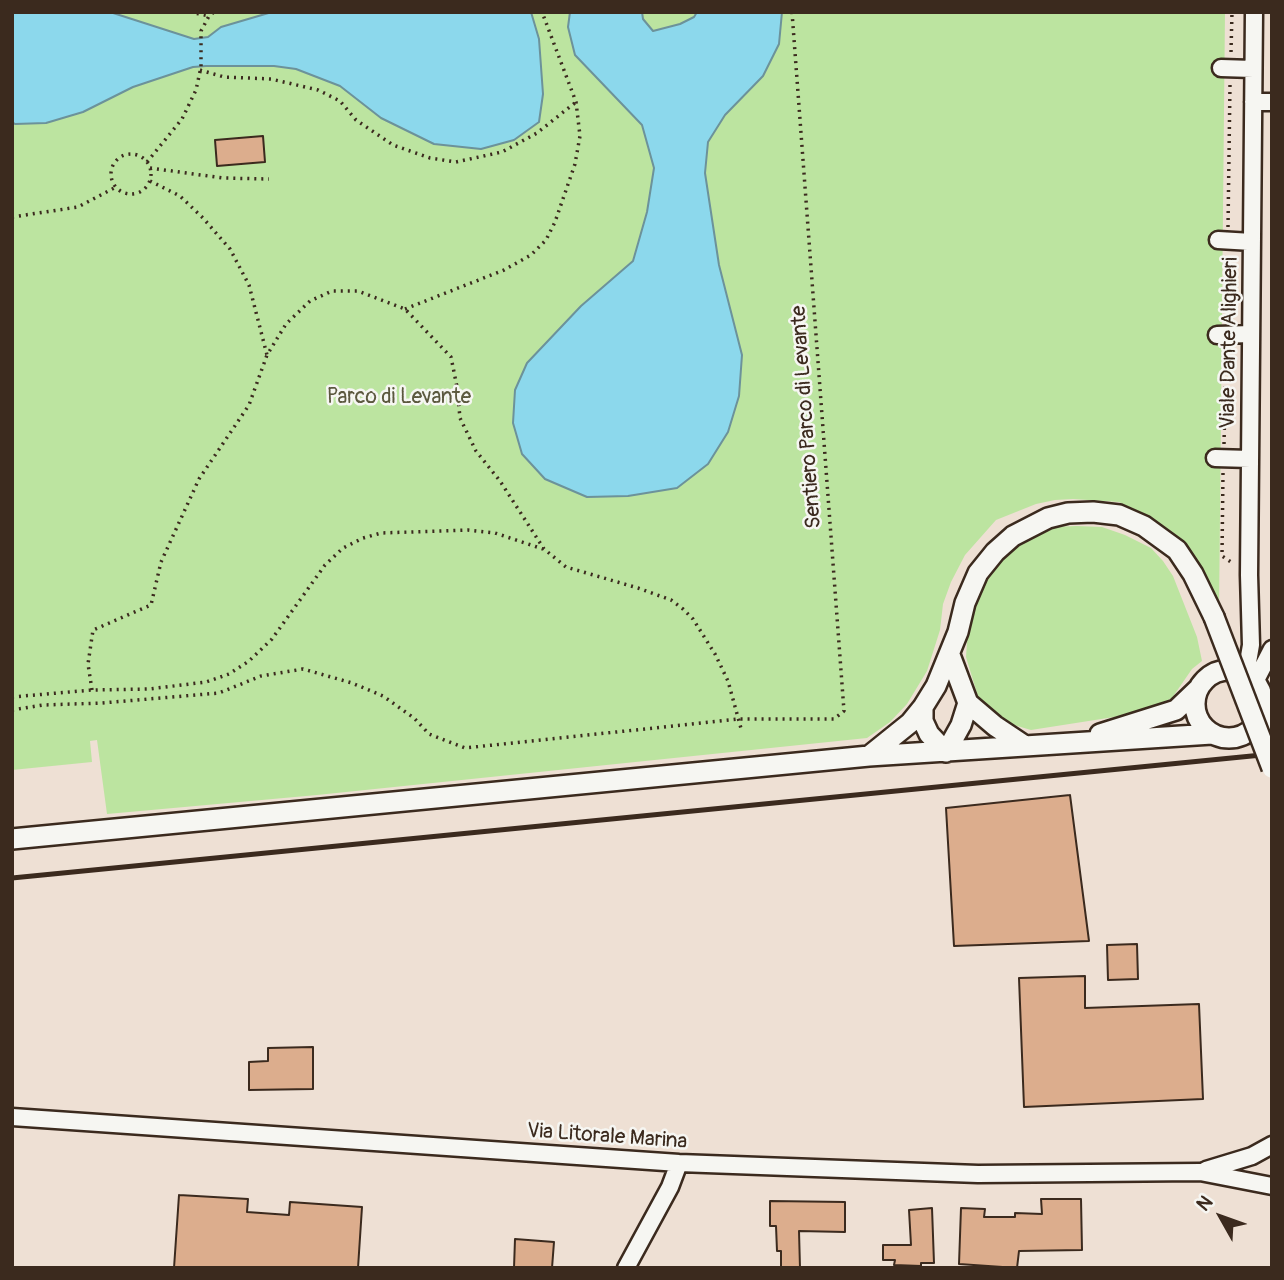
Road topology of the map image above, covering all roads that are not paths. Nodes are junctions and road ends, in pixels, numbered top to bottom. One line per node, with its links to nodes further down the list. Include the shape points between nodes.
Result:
1 (1254, 12): 3 (street, Viale Dante Alighieri)
2 (1226, 68): 3 (street)
3 (1254, 69): 4 (street, Viale Dante Alighieri)
4 (1253, 102): 5 (street); 7 (street, Viale Dante Alighieri)
5 (1272, 102)
6 (1223, 240): 7 (street)
7 (1252, 242): 8 (street, Viale Dante Alighieri)
8 (1251, 334): 9 (street); 11 (street, Viale Dante Alighieri)
9 (1222, 335)
10 (1220, 458): 11 (street)
11 (1250, 459): 14 (street, Viale Dante Alighieri)
12 (1272, 649): 14 (street)
13 (950, 655): 16 (street); 17 (street); 26 (street, bridge, via 978,573 1013,536 1068,513 1119,515 1160,536 1177,550 1193,574)
14 (1251, 678): 15 (street, via 1224,670); 18 (street)
15 (1198, 689): 21 (street, via 1195,710); 22 (street, via 1163,716)
16 (968, 703): 23 (street); 24 (street)
17 (923, 707): 24 (street, via 929,734); 25 (street)
18 (1268, 707): 20 (street)
19 (1272, 722): 20 (street)
20 (1251, 730): 21 (street, via 1233,738)
21 (1212, 734): 22 (street)
22 (1076, 742): 23 (street)
23 (1025, 746): 24 (street)
24 (946, 752): 25 (street)
25 (869, 756): 27 (street)
26 (1272, 768)
27 (12, 838)
28 (12, 1118): 30 (street, Via Litorale Marina)
29 (1272, 1145): 31 (street, Via Litorale Marina)
30 (678, 1163): 31 (street, Via Litorale Marina, via 978,1174); 33 (street)
31 (1200, 1172): 32 (street, Via Litorale Marina)
32 (1272, 1186)
33 (626, 1268)

